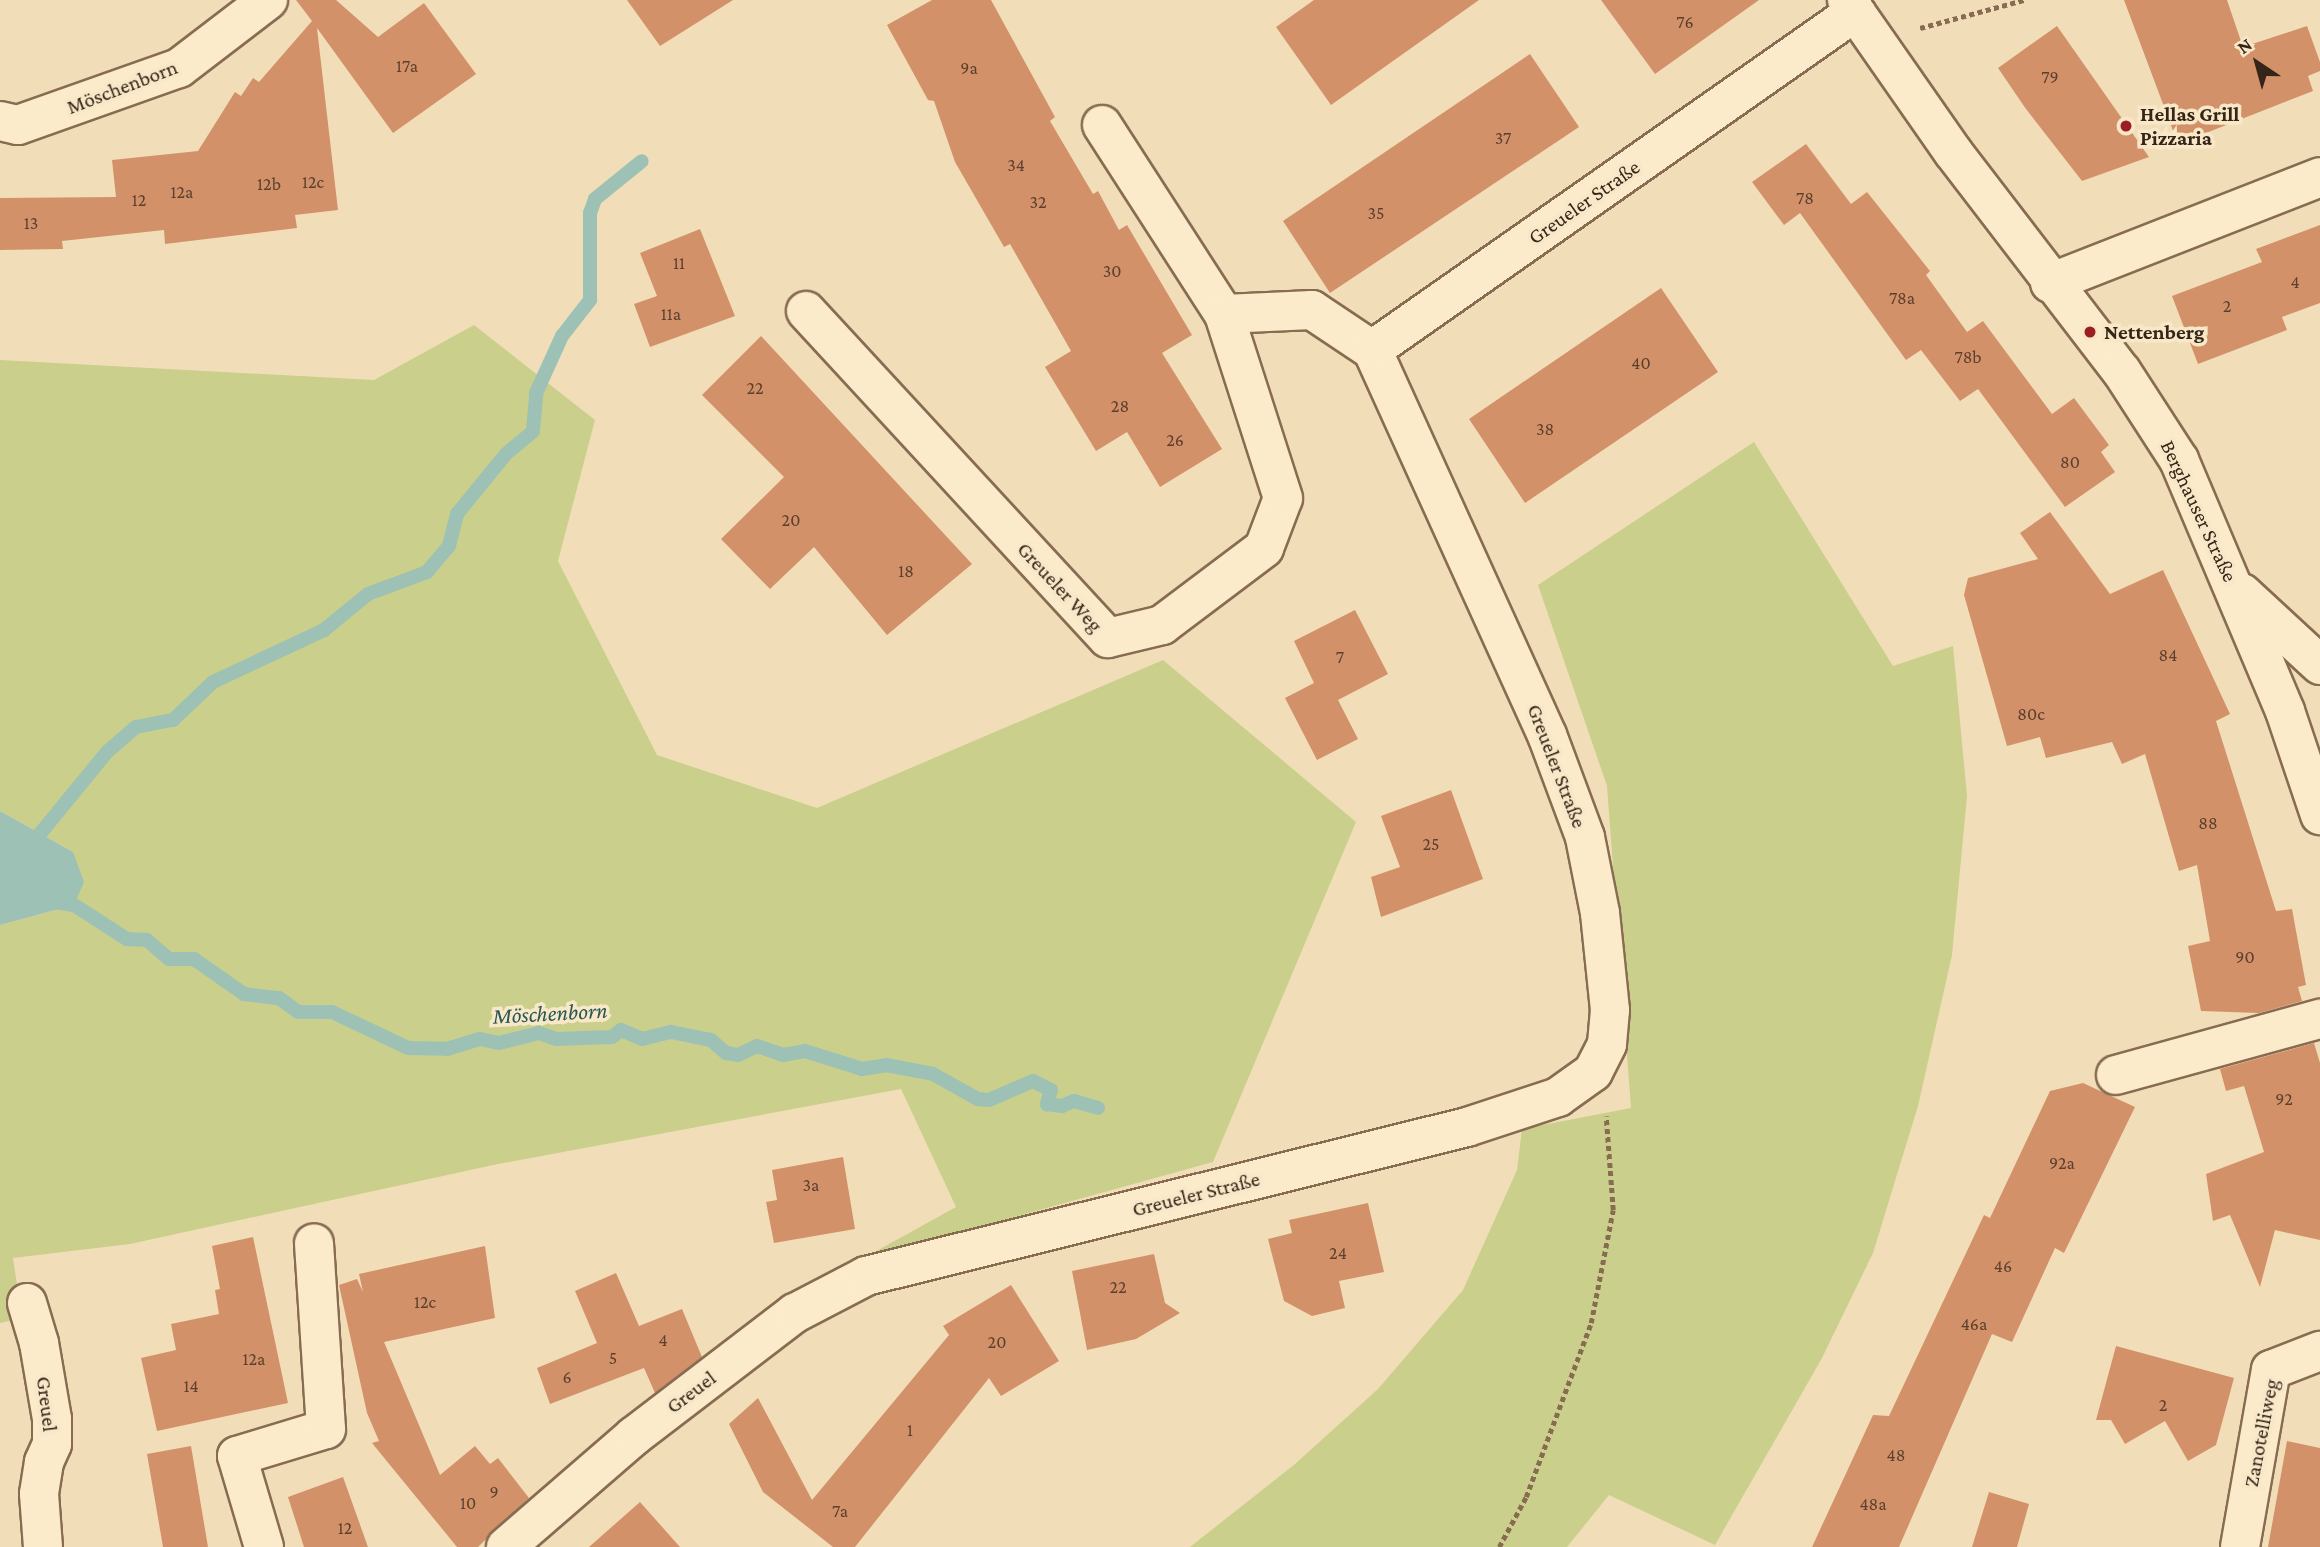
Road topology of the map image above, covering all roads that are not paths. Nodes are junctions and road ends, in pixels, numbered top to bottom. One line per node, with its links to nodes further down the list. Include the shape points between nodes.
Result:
1 (268, 0): 3 (street, Möschenborn, via 179,68 18,125)
2 (1851, 6): 6 (street, Berghauser Straße); 9 (street, Greueler Straße)
3 (0, 121)
4 (1102, 125): 8 (street, Greueler Weg)
5 (2320, 177): 6 (street)
6 (2050, 283): 10 (street, Berghauser Straße, via 2154,417 2179,460)
7 (807, 311): 8 (street, Greueler Weg, via 1108,638 1161,625 1264,548 1283,498)
8 (1224, 314): 9 (street, via 1312,310)
9 (1372, 350): 16 (street, Greueler Straße, via 1547,734 1585,836 1601,914 1610,1010 1607,1044 1593,1072 1558,1097 1467,1127)
10 (2233, 584): 11 (street); 12 (street, Berghauser Straße, via 2285,711)
11 (2320, 665)
12 (2320, 815)
13 (2320, 1019): 14 (street)
14 (2116, 1074)
15 (314, 1244): 20 (street, via 326,1429 237,1456)
16 (895, 1268): 21 (street, Greuel, via 866,1276 795,1313 634,1436)
17 (27, 1303): 19 (street, Greuel, via 52,1419 52,1444 39,1494)
18 (2320, 1351): 22 (street, Zanotelliweg, via 2271,1370)
19 (43, 1547)
20 (264, 1547)
21 (506, 1547)
22 (2240, 1547)

